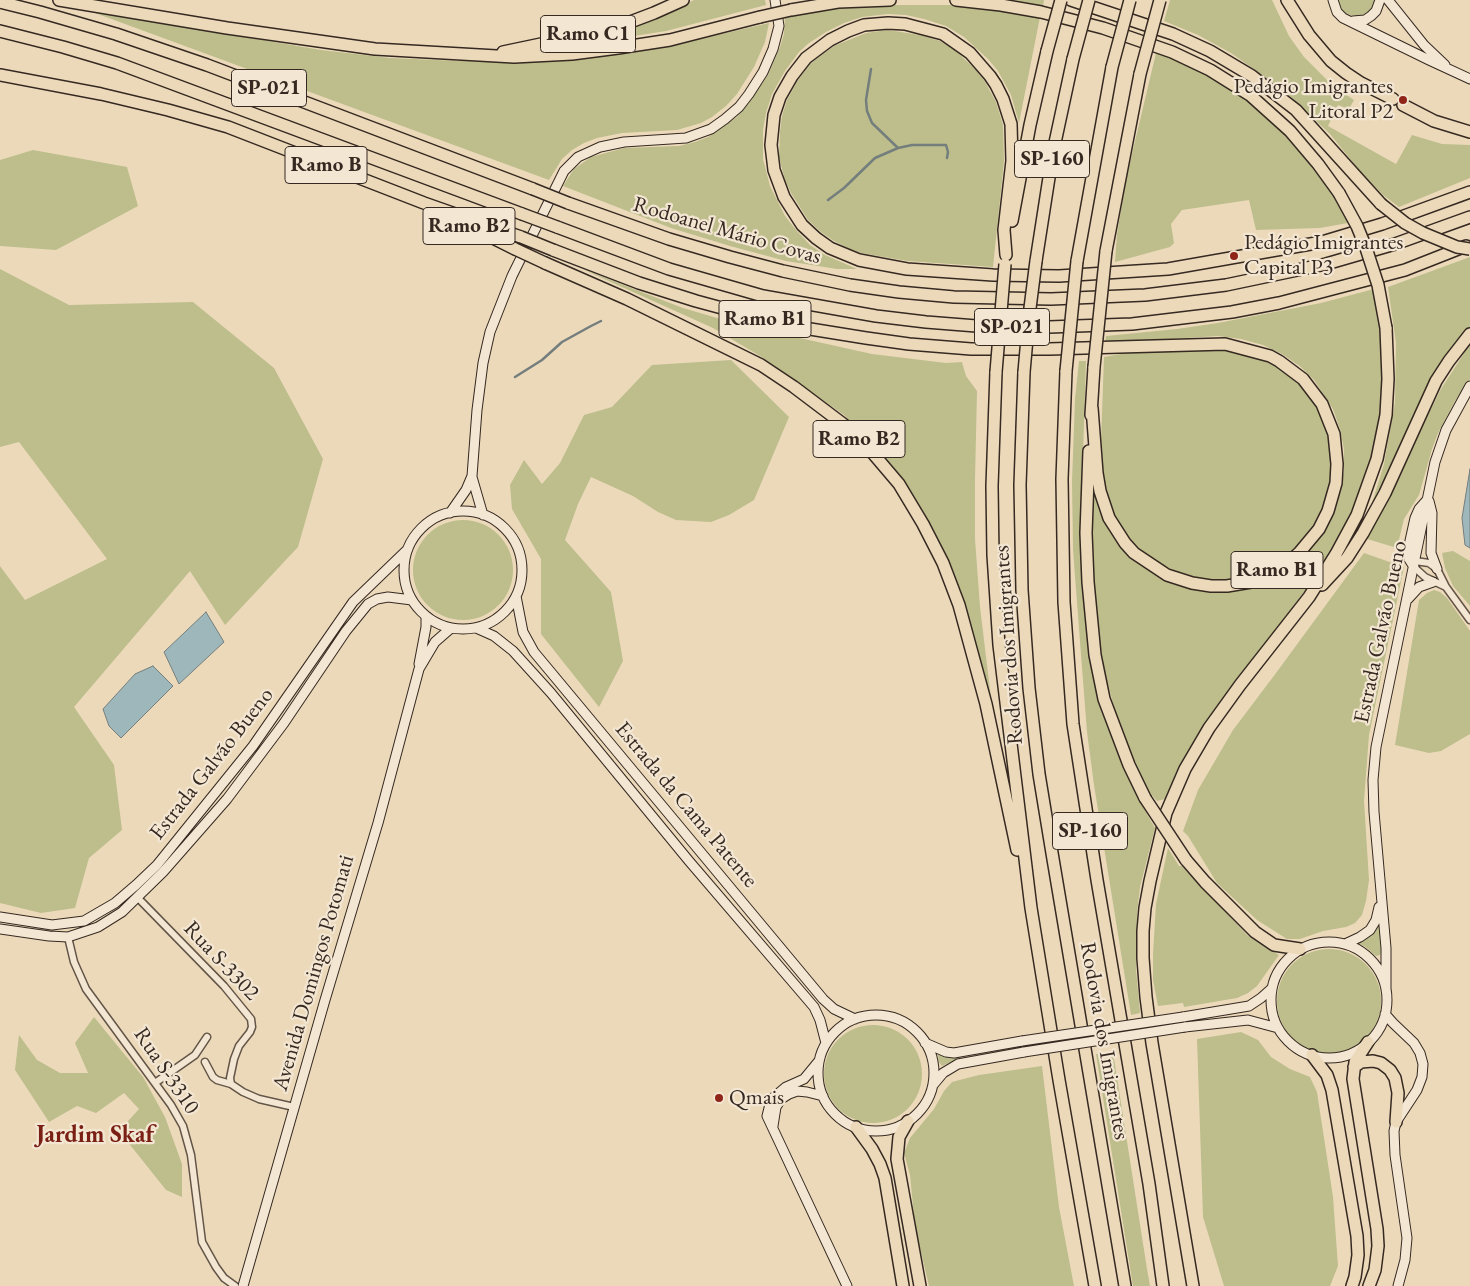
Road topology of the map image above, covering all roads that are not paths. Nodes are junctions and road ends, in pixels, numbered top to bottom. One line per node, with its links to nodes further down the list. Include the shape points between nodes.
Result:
1 (59, 0): 18 (highway, via 375,49)
2 (683, 0): 18 (highway, Ramo C1, via 625,24)
3 (775, 0): 32 (main road, via 779,26 773,49 749,94 725,119 686,138 600,147 578,157 564,170 507,288 490,332 477,410)
4 (890, 0): 18 (highway, bridge, via 838,2 791,10 670,40 618,48 563,55)
5 (956, 0): 42 (highway, bridge, via 1009,6 1103,28 1172,52 1210,70 1250,95 1283,125 1314,159 1339,194 1357,226 1378,285 1386,328 1386,415 1377,460 1357,515)
6 (1061, 0): 28 (highway, bridge, via 1030,125)
7 (1071, 0): 27 (highway, bridge, via 1173,34 1252,76 1296,110 1381,204 1423,233)
8 (1089, 0): 89 (highway, Rodovia dos Imigrantes / SP-160, bridge, via 1072,59 1053,152 1036,261 1024,372 1020,485 1022,590 1029,688 1040,774)
9 (1130, 0): 90 (highway, Rodovia dos Imigrantes / SP-160, bridge, via 1112,67 1077,261 1066,371 1062,479 1064,593 1073,724)
10 (1160, 0): 31 (highway, bridge, via 1140,74 1106,251)
11 (1287, 0): 22 (highway, via 1309,35 1346,73 1434,121)
12 (1333, 0): 16 (main road, via 1337,12)
13 (1380, 0): 16 (main road, via 1372,16)
14 (1388, 0): 19 (main road, via 1424,45)
15 (0, 2): 25 (highway, Rodoanel Mário Covas / SP-021, bridge, via 116,34 207,65 568,203 669,238 783,271 850,285 954,297 1051,299 1145,295 1226,285 1326,264)
16 (1350, 21): 19 (main road)
17 (0, 31): 26 (highway, SP-021, bridge, via 117,63 669,269 763,296 876,316 989,327 1049,327 1132,324 1232,312 1280,303 1404,270)
18 (490, 56)
19 (1451, 70): 21 (main road)
20 (0, 76): 24 (highway, Ramo B, via 101,94 228,127)
21 (1470, 78)
22 (1470, 132)
23 (1470, 192): 28 (highway, via 1322,242 1128,273 993,275 907,269 859,260 830,248 802,225 784,197 774,170 771,145 774,115 780,97 806,58 848,31 864,25 888,23 943,34 970,53 996,85 1011,124 1012,162 1004,230)
24 (424, 203): 31 (highway, Ramo B1, bridge, via 639,283 804,328 909,344 971,349 1225,344 1270,356 1309,386 1322,404 1334,434 1336,483 1328,511 1319,529 1299,553 1266,576 1250,582 1211,586 1167,575 1134,553 1109,518 1096,473); 52 (highway, Ramo B2, bridge, via 515,250 627,299 761,364 865,444 899,484 943,563 986,704)
25 (1470, 217)
26 (1470, 244)
27 (1470, 249)
28 (1005, 259): 52 (highway, bridge, via 996,372 993,555 999,644)
29 (1470, 334): 42 (highway, via 1436,381 1363,533 1347,558)
30 (1470, 386): 33 (main road, via 1440,444)
31 (1092, 408): 57 (highway, bridge, via 1086,533 1095,654 1104,699 1129,765 1145,798 1186,860 1205,882 1255,932 1274,945)
32 (472, 476): 34 (main road); 35 (main road)
33 (1428, 498): 37 (main road, via 1417,513 1408,550 1409,559); 38 (main road, via 1432,513 1432,552)
34 (450, 513): 35 (main road); 36 (main road, via 421,529)
35 (483, 515): 41 (main road, via 504,528 518,548 522,572)
36 (408, 549): 43 (main road, via 404,575); 53 (main road, Estrada Galvão Bueno, via 353,602 253,746 157,865 136,886 95,916 67,924)
37 (1415, 564): 38 (street, via 1429,564); 39 (street, via 1423,576); 44 (main road, Estrada Galvão Bueno)
38 (1437, 569): 40 (street)
39 (1433, 582): 40 (street); 44 (main road, via 1419,588)
40 (1446, 587): 46 (street)
41 (516, 596): 48 (main road, via 500,616); 61 (main road, Estrada da Cama Patente, via 523,632 534,652 823,999 834,1009)
42 (1309, 597): 82 (highway, via 1209,728 1185,769 1166,813 1145,908 1143,958 1146,997)
43 (412, 600): 45 (main road); 51 (main road, Estrada Galvão Bueno, via 388,597 368,604 227,799)
44 (1406, 602): 50 (main road, Estrada Galvão Bueno, via 1375,759 1374,812)
45 (426, 616): 47 (main road); 49 (main road, Avenida Domingos Potomati)
46 (1470, 620)
47 (451, 628): 48 (main road); 49 (main road, Avenida Domingos Potomati, via 435,642)
48 (476, 628): 67 (main road, Estrada da Cama Patente, via 513,650 551,693 814,1007)
49 (419, 669): 77 (main road, Avenida Domingos Potomati, via 378,823)
50 (1380, 894): 56 (main road, Estrada Galvão Bueno, via 1376,920 1370,930); 59 (main road, Estrada Galvão Bueno, via 1387,953)
51 (138, 898): 55 (main road, Estrada Galvão Bueno, via 98,927); 74 (street, Rua S-3302, via 224,986 251,1019 250,1032 234,1059)
52 (1031, 908): 83 (highway)
53 (0, 917)
54 (0, 929): 55 (main road, Estrada Galvão Bueno)
55 (68, 937): 73 (street, Rua S-3310, via 74,962 86,989)
56 (1345, 944): 57 (main road, via 1319,942); 59 (main road, via 1374,964 1382,975)
57 (1300, 949): 58 (main road, via 1281,966)
58 (1272, 988): 62 (main road, via 1271,1009); 68 (main road, bridge, via 1243,1008 954,1053)
59 (1386, 990): 60 (main road)
60 (1386, 1014): 63 (main road); 64 (main road)
61 (855, 1019): 67 (main road, via 838,1029); 68 (main road, via 874,1015 894,1018 912,1028)
62 (1278, 1028): 69 (main road, via 1293,1046); 75 (main road, bridge, via 1248,1020 1024,1052 958,1064 943,1073)
63 (1399, 1029): 64 (main road); 79 (main road, via 1414,1043 1423,1064 1417,1090)
64 (1378, 1030): 66 (main road)
65 (207, 1037): 73 (street, via 195,1055)
66 (1368, 1042): 69 (main road, via 1342,1056); 72 (highway)
67 (826, 1043): 71 (main road)
68 (925, 1043): 75 (main road, via 933,1063)
69 (1312, 1055): 93 (highway, via 1327,1075 1332,1090 1358,1255)
70 (205, 1062): 74 (street, via 213,1077)
71 (818, 1062): 76 (main road, via 818,1080); 81 (main road, via 804,1079 786,1087 774,1098 767,1116)
72 (1354, 1067): 79 (highway, via 1361,1062 1373,1061 1381,1062 1390,1070 1398,1094); 94 (highway, via 1353,1079 1377,1229 1375,1270)
73 (155, 1083): 84 (street, Rua S-3310, via 171,1105 186,1136 202,1242 220,1273)
74 (231, 1084): 77 (street, via 259,1099)
75 (933, 1085): 78 (main road, via 924,1106)
76 (823, 1096): 80 (main road, via 836,1115); 81 (main road, via 797,1092 781,1099 776,1107)
77 (294, 1107): 85 (main road, Avenida Domingos Potomati)
78 (908, 1121): 80 (main road, via 883,1130); 88 (highway, via 899,1137 897,1159)
79 (1396, 1122): 95 (main road, via 1393,1140 1407,1238)
80 (856, 1127): 87 (highway, via 872,1149 885,1178)
81 (773, 1129): 86 (main road)
82 (1186, 1246): 91 (highway); 92 (highway)
83 (1094, 1284)
84 (234, 1286)
85 (243, 1286)
86 (847, 1286)
87 (903, 1286)
88 (920, 1286)
89 (1125, 1286)
90 (1163, 1286)
91 (1193, 1286)
92 (1201, 1286)
93 (1352, 1286)
94 (1369, 1286)
95 (1398, 1286)

